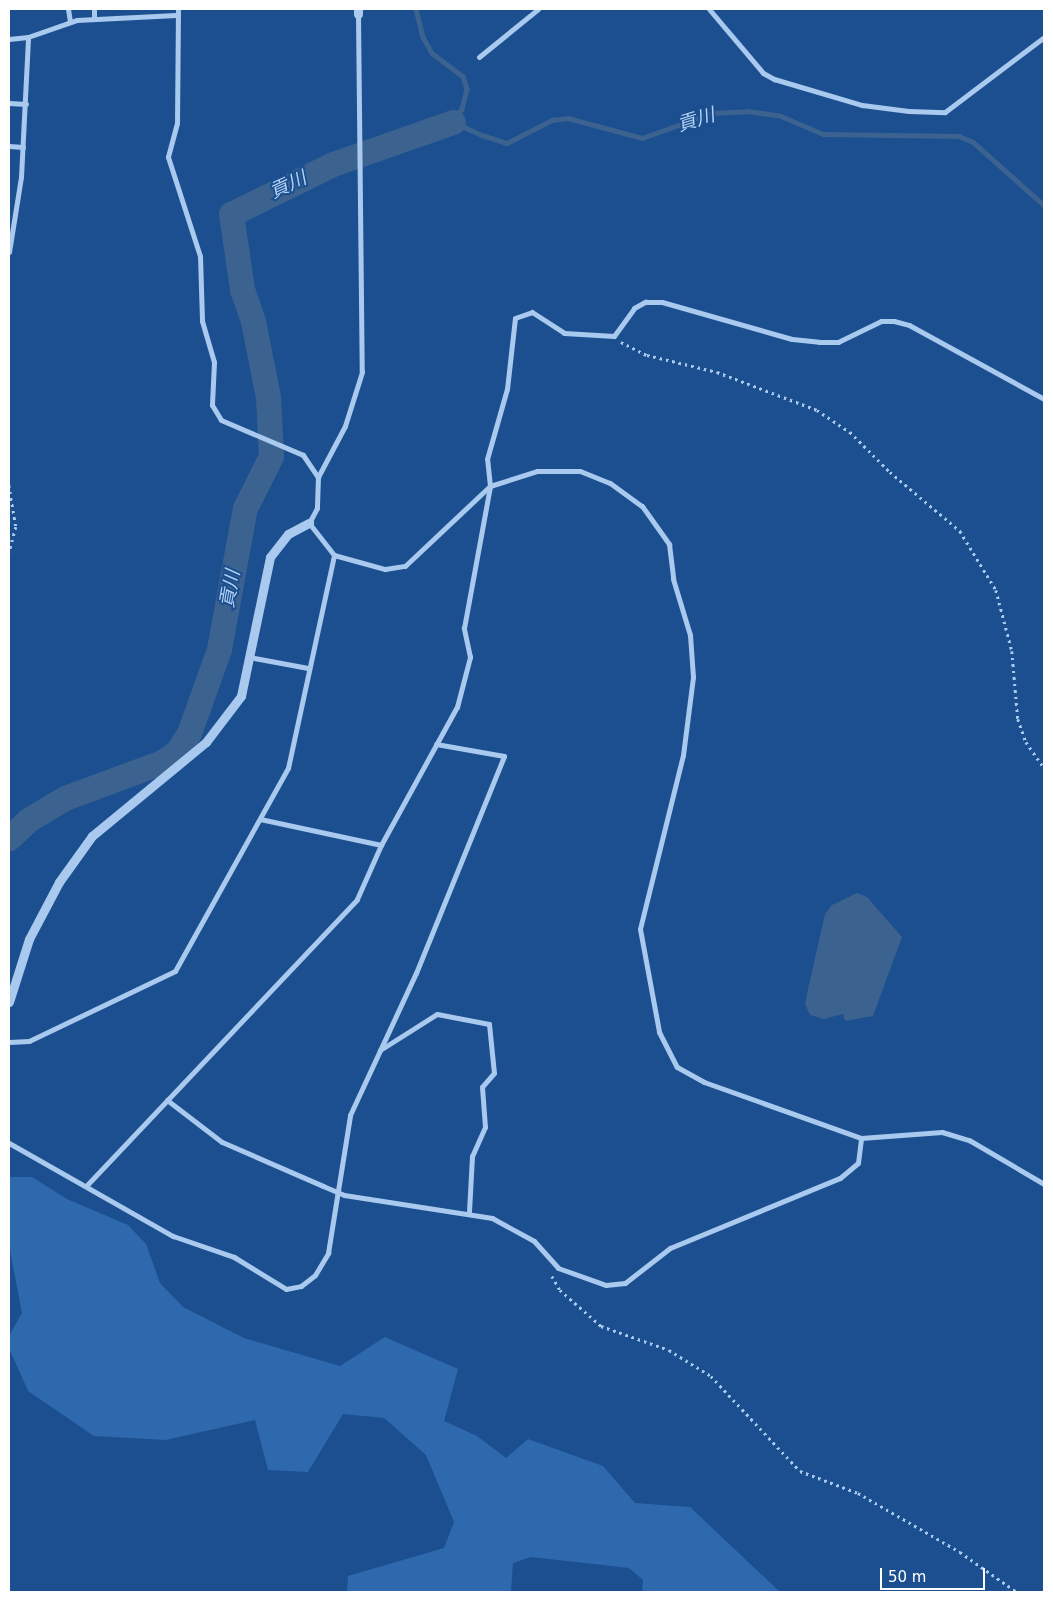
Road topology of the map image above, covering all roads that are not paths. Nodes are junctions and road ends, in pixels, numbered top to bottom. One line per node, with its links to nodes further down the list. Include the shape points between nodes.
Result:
1 (68, 9): 11 (street)
2 (94, 9): 10 (street)
3 (158, 9): 8 (street)
4 (178, 9): 9 (street)
5 (538, 9): 15 (street)
6 (709, 9): 13 (street, via 763,73 862,105 909,111 945,112)
7 (358, 11): 22 (street, via 362,372 345,426)
8 (158, 16): 9 (street); 10 (street)
9 (176, 16): 22 (street, via 177,122 168,156 200,256 202,321 214,362 212,405 221,420 303,455)
10 (94, 19): 11 (street)
11 (70, 22): 12 (street)
12 (28, 37): 14 (street); 17 (street)
13 (1044, 37)
14 (9, 39)
15 (479, 57)
16 (9, 103): 17 (street)
17 (26, 104): 19 (street)
18 (9, 146): 19 (street)
19 (23, 147): 20 (street)
20 (9, 252)
21 (1044, 399): 23 (street, via 909,325 894,321 881,321 838,342 819,342 792,339 662,302 645,302 634,308 614,336 564,333 532,312 515,318 507,389 487,459)
22 (318, 477): 24 (street, via 317,508)
23 (490, 486): 25 (street, via 405,566 385,569); 28 (street, via 464,628 470,658 456,707); 35 (street, via 537,471 580,471 610,483 642,506 669,544 673,579 690,634 693,677 683,755 640,929 659,1032 677,1067 704,1082)
24 (309, 523): 25 (street); 26 (street, via 288,534 270,557)
25 (334, 556): 27 (street)
26 (248, 657): 27 (street); 31 (street, via 241,696 206,742 92,836 59,882 30,939)
27 (308, 668): 29 (street, via 288,768)
28 (436, 744): 30 (street); 33 (street, via 504,756 416,973)
29 (260, 819): 30 (street); 32 (street, via 175,971 29,1041)
30 (381, 845): 34 (street, via 357,899)
31 (9, 1002)
32 (9, 1042)
33 (380, 1050): 39 (street, via 350,1115); 40 (street, via 437,1014 489,1024 494,1073 482,1087 485,1127 472,1156)
34 (167, 1100): 38 (street); 39 (street, via 222,1142)
35 (861, 1138): 37 (street, via 942,1132 969,1140); 40 (street, via 858,1163 840,1178 670,1248 621,1284 606,1285 558,1268 534,1241 492,1218)
36 (9, 1143): 38 (street)
37 (1044, 1184)
38 (87, 1185): 39 (street, via 173,1236 234,1257 286,1289 301,1286 315,1274 328,1253)
39 (335, 1191): 40 (street)
40 (470, 1212)

